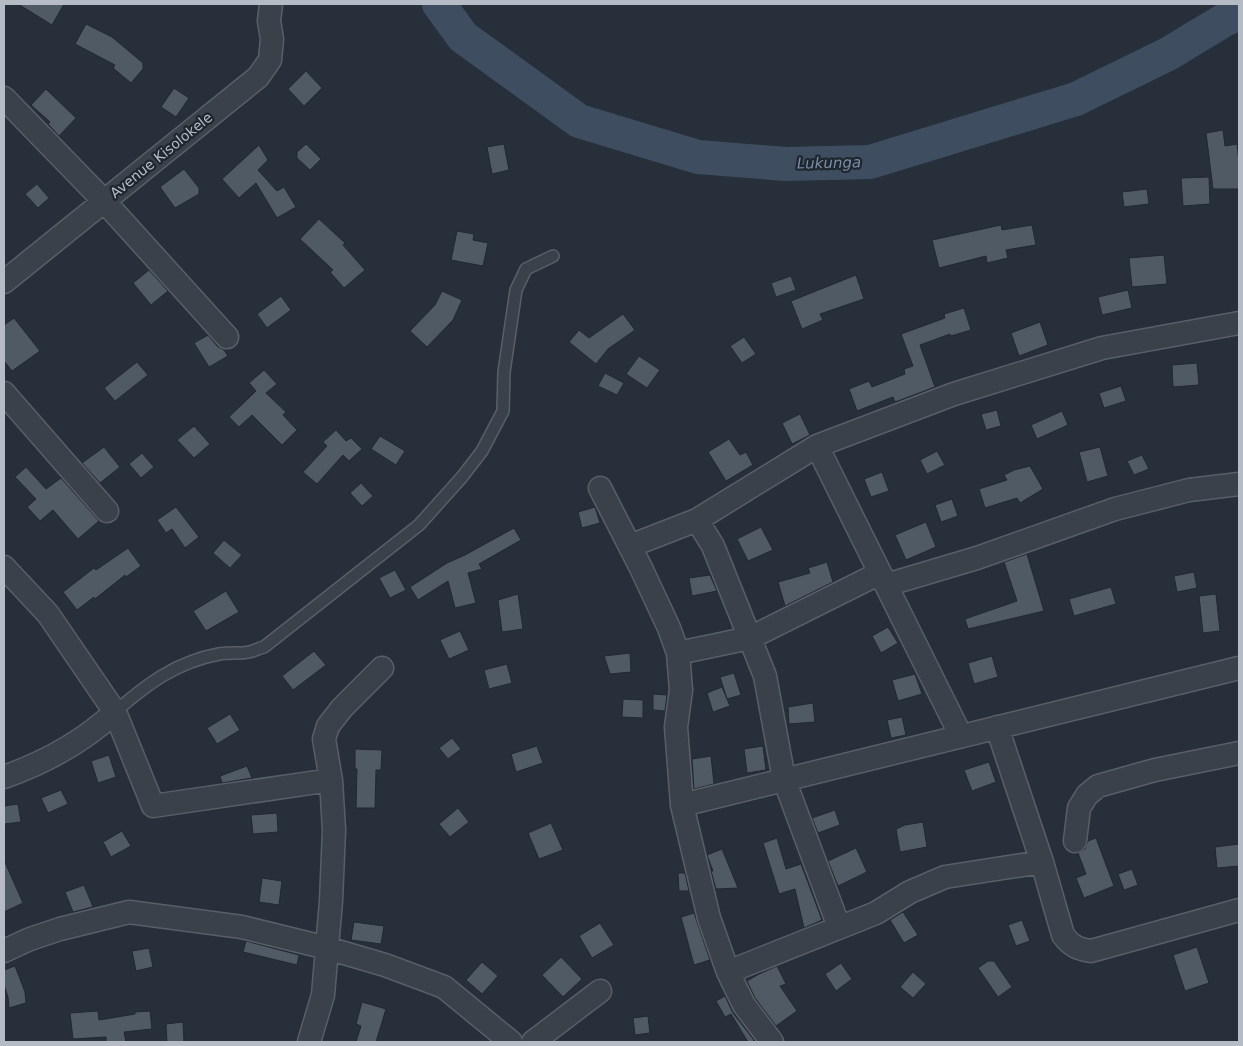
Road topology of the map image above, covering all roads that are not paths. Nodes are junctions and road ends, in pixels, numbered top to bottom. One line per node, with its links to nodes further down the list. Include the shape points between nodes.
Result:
1 (271, 4): 3 (street, Avenue Kisolokele, via 270,60 258,78)
2 (4, 98): 3 (street)
3 (104, 201): 5 (street, Avenue Kisolokele); 7 (street)
4 (553, 256): 21 (lane, via 526,268 516,290 504,372 503,411 482,451 419,525 264,647 194,660 141,689)
5 (4, 282)
6 (1239, 324): 9 (street, via 1102,348 954,394)
7 (227, 337)
8 (4, 393): 12 (street)
9 (817, 446): 13 (street); 16 (street)
10 (1239, 484): 16 (street, via 1189,490 1115,509 977,558)
11 (600, 488): 14 (street)
12 (107, 511)
13 (697, 520): 14 (street); 17 (street, via 713,546)
14 (630, 546): 18 (street)
15 (4, 568): 21 (street, via 48,614)
16 (883, 579): 17 (street); 23 (street)
17 (750, 638): 18 (street); 26 (street, via 765,676)
18 (678, 653): 28 (street, via 681,690 676,727)
19 (382, 668): 27 (street, via 328,726 324,739)
20 (1239, 668): 22 (street)
21 (115, 712): 25 (street, via 62,752); 27 (street, via 153,806)
22 (997, 727): 23 (street); 30 (street)
23 (961, 736): 26 (street)
24 (1239, 753): 29 (street, via 1155,770 1098,786 1079,808)
25 (4, 777)
26 (784, 779): 28 (street); 32 (street)
27 (331, 780): 33 (street, via 334,830)
28 (682, 805): 35 (street, via 709,918)
29 (1075, 841)
30 (1042, 862): 31 (street, via 1063,935 1080,949 1091,951); 32 (street, via 945,877 910,892 876,913)
31 (1239, 910)
32 (839, 928): 35 (street)
33 (327, 948): 34 (street, via 242,927 129,912 60,929); 37 (street, via 323,995); 38 (street, via 444,987)
34 (4, 951)
35 (728, 972): 40 (street, via 744,1005)
36 (600, 991): 39 (street)
37 (309, 1042)
38 (511, 1042)
39 (533, 1042)
40 (772, 1042)

